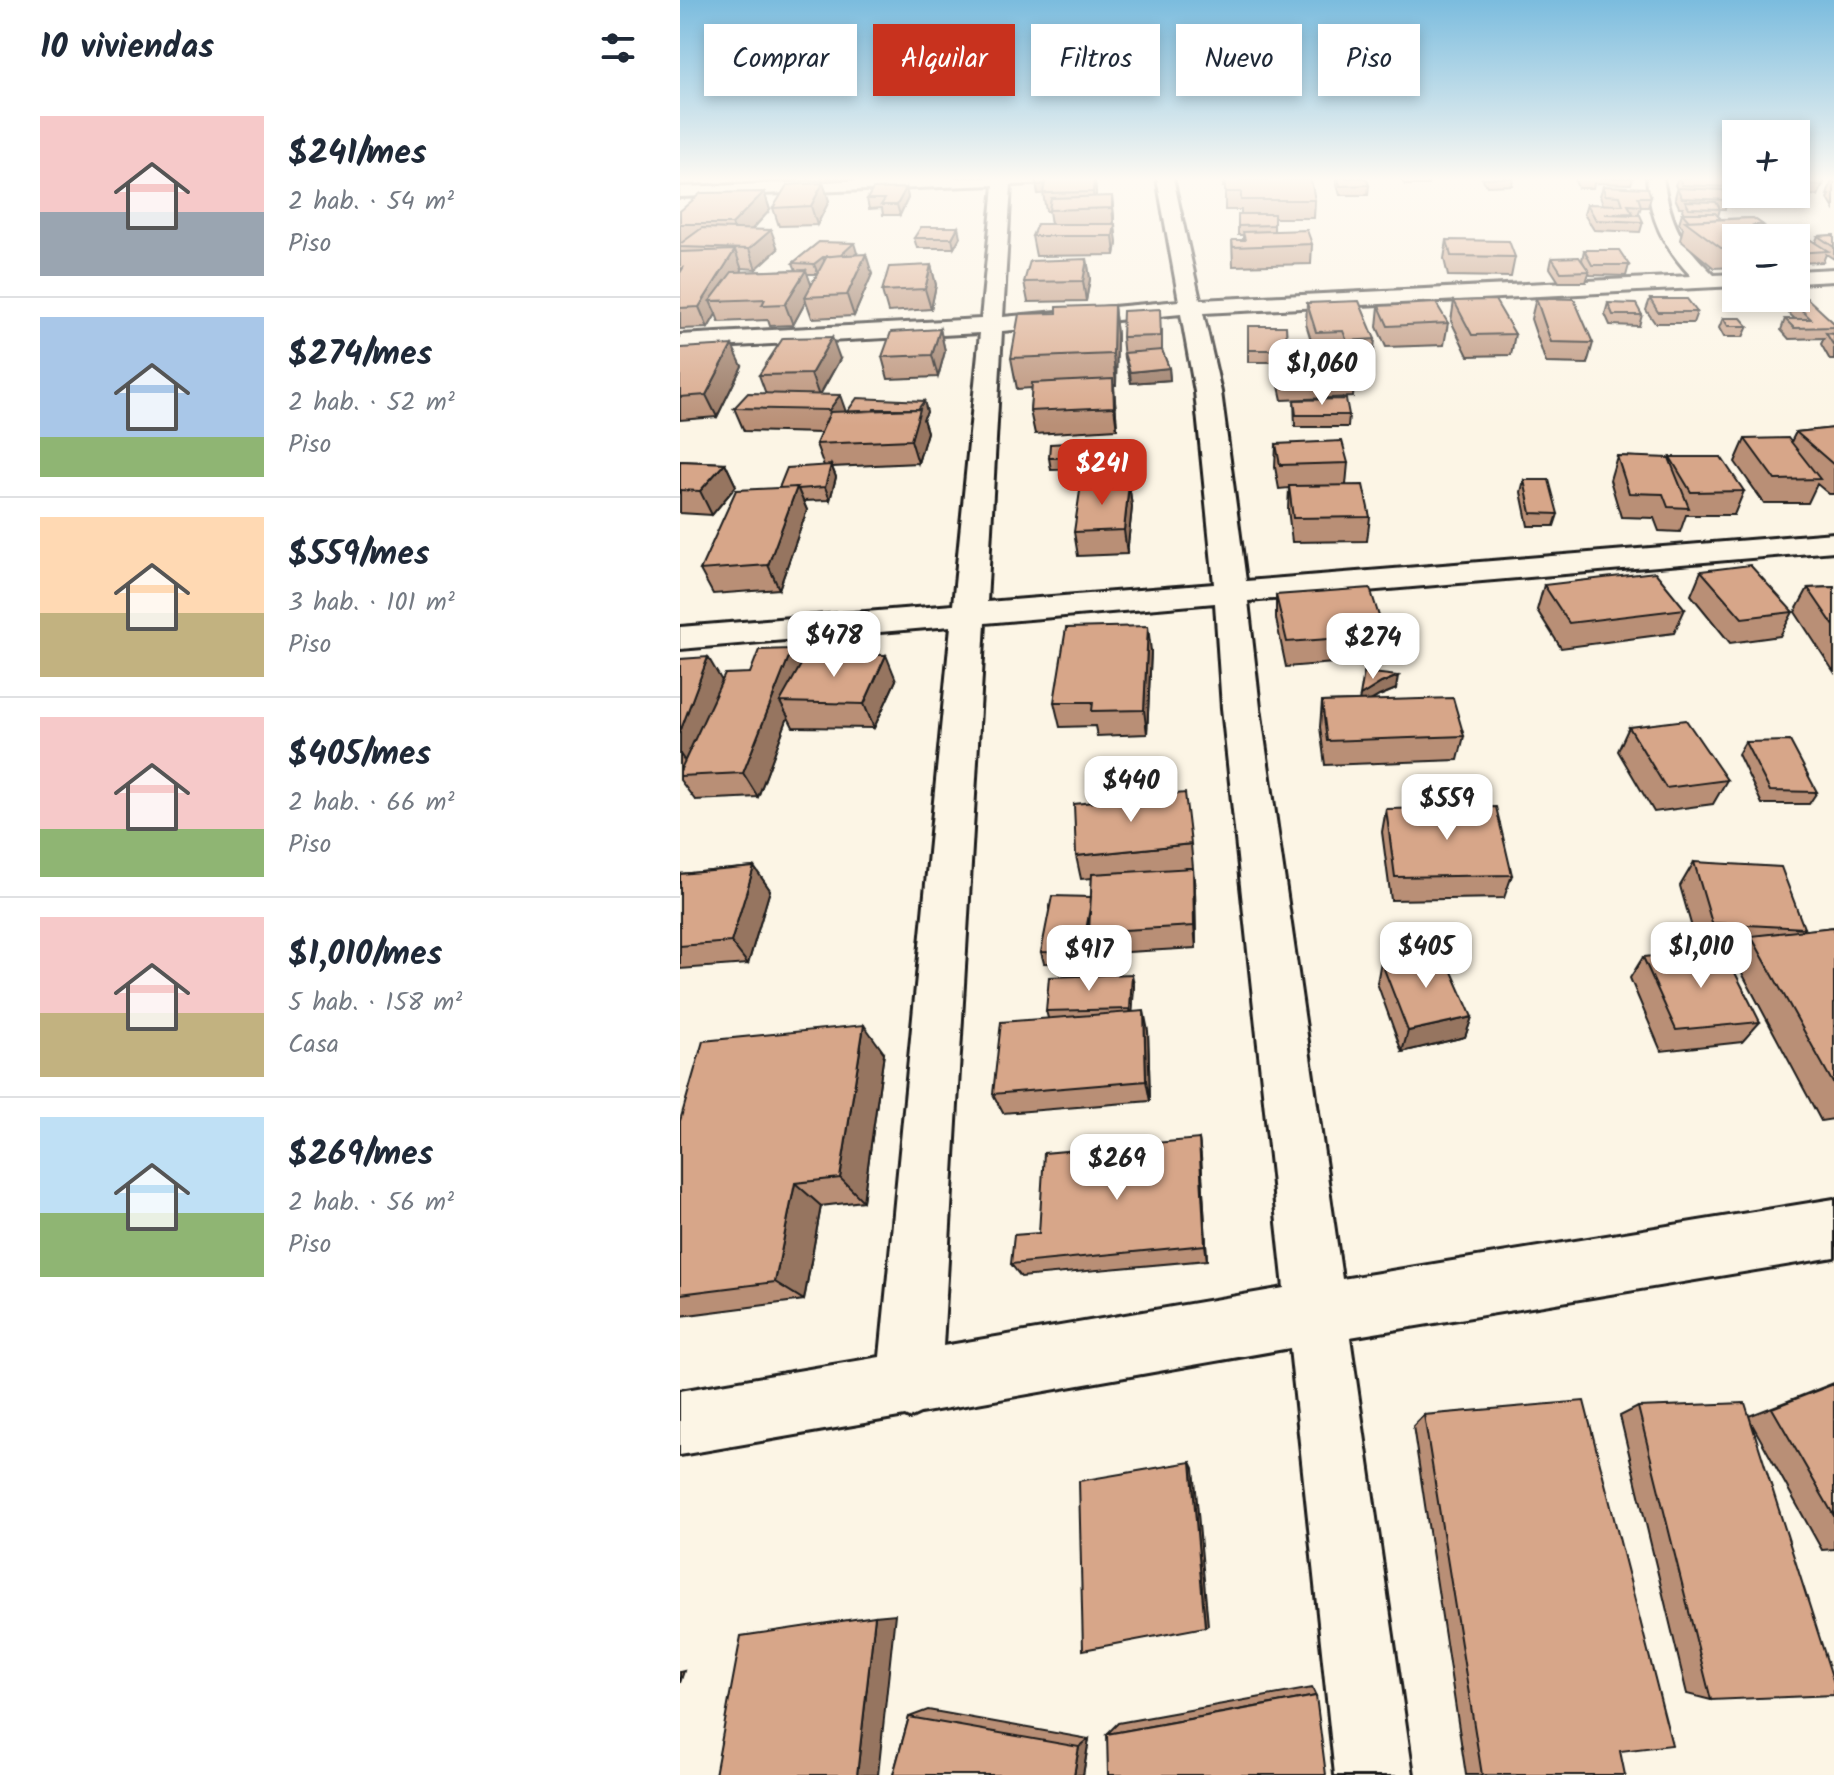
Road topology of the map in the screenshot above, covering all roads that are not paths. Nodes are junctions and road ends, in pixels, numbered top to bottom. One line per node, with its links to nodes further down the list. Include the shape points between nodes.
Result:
1 (998, 261): 9 (street)
2 (1180, 261): 8 (street)
3 (1688, 261): 7 (street)
4 (1834, 275): 5 (street)
5 (1810, 276)
6 (1722, 280): 7 (street)
7 (1708, 281): 8 (street)
8 (1189, 307): 9 (street); 12 (street, via 1208,392)
9 (994, 325): 10 (street); 13 (street)
10 (680, 342)
11 (1834, 542): 12 (street)
12 (1231, 593): 13 (street); 16 (street)
13 (970, 615): 14 (street); 17 (street)
14 (680, 638)
15 (1834, 1228): 16 (street)
16 (1316, 1313): 17 (street); 19 (street)
17 (909, 1386): 18 (street)
18 (680, 1423)
19 (1374, 1775)

